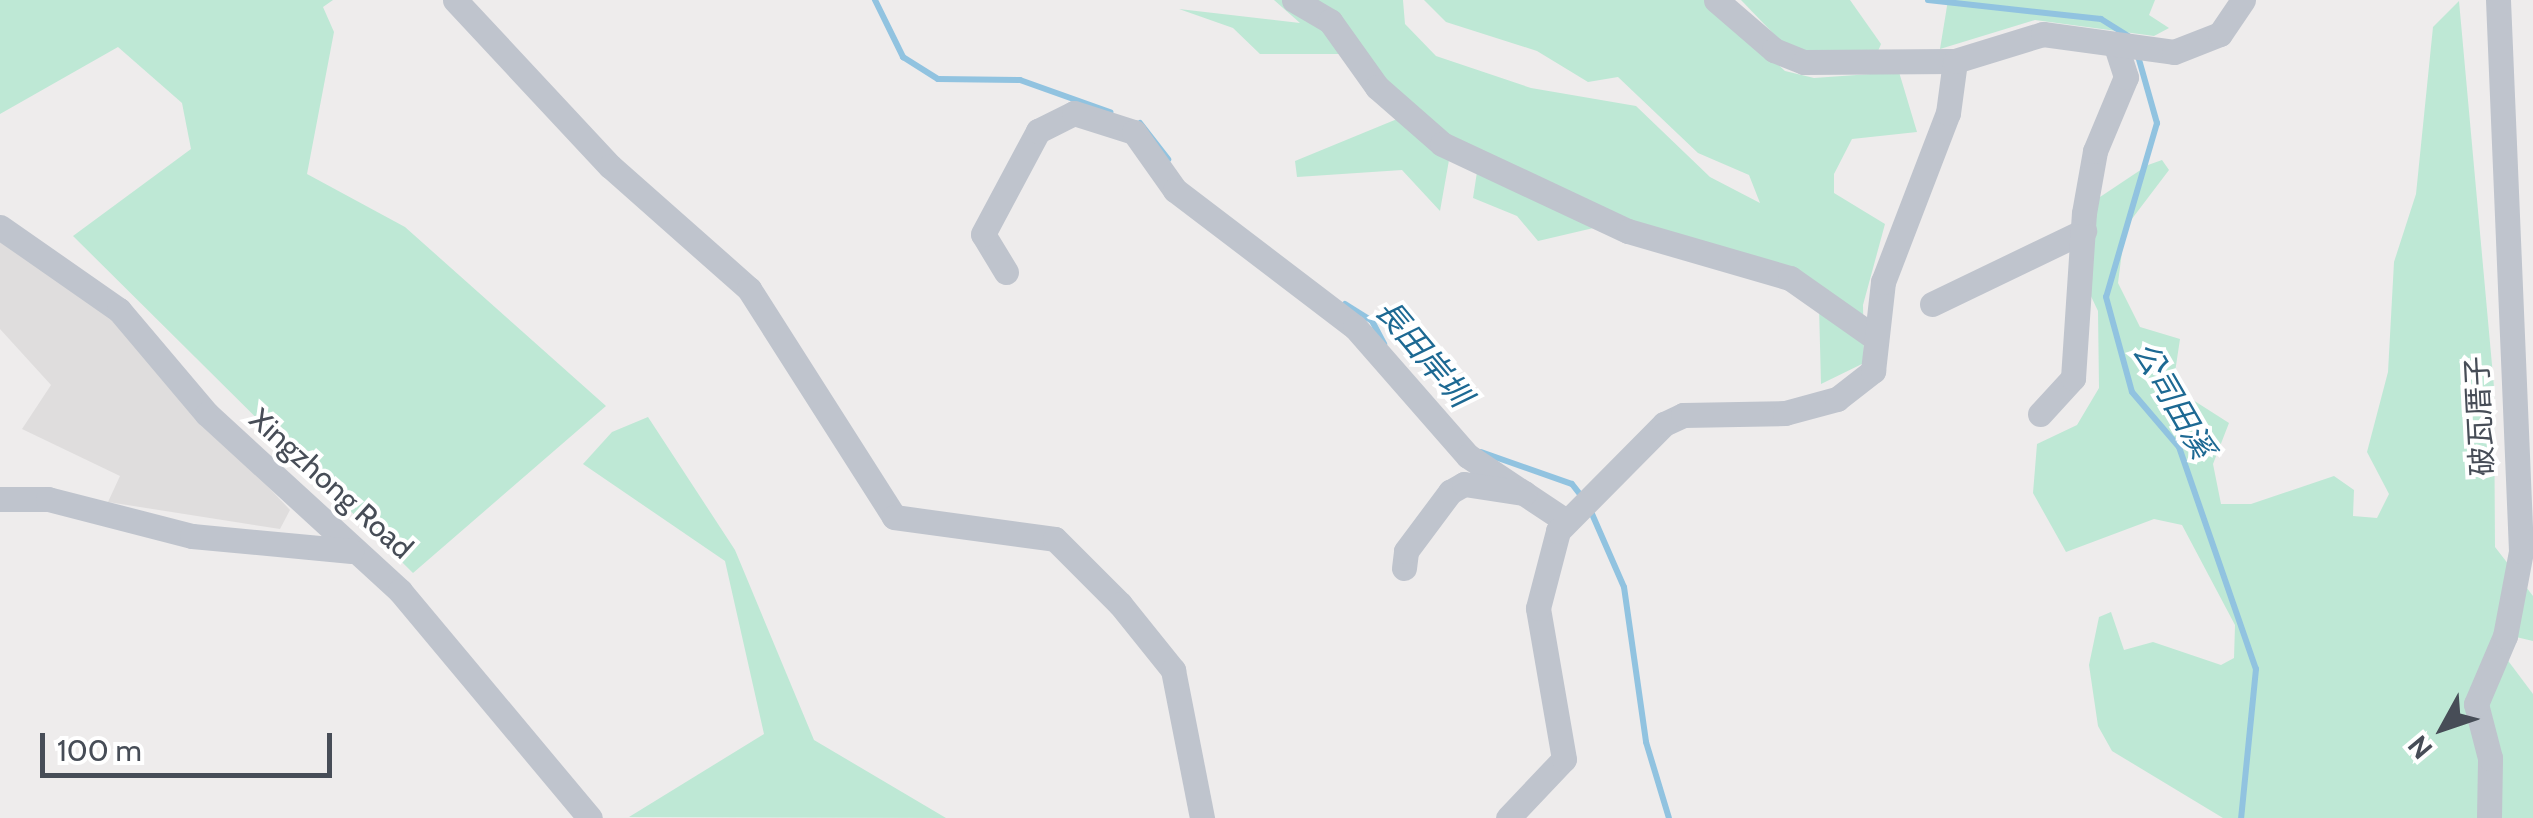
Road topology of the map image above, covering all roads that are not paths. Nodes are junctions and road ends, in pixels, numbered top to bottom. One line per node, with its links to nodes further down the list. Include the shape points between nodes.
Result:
1 (455, 0): 20 (street, via 610,166 749,289 894,517 1055,539 1120,604 1173,670)
2 (1294, 0): 12 (street, via 1330,21 1378,88 1442,144 1628,231 1790,278)
3 (1716, 0): 7 (street, via 1774,50 1804,62)
4 (2243, 0): 6 (street, via 2220,34 2174,52)
5 (2498, 0): 22 (street, 破瓦厝子, via 2521,552 2505,636 2476,704 2490,758)
6 (2120, 50): 7 (street, via 2043,34); 9 (street, via 2126,77 2095,152)
7 (1955, 61): 12 (street, via 1948,114 1898,226)
8 (0, 227): 17 (street, Xingzhong Road, via 119,310 207,414)
9 (2084, 231): 11 (street); 13 (street, via 2073,378)
10 (1006, 272): 14 (street, via 984,234 1038,131 1074,114 1134,132 1175,190 1355,328 1468,456)
11 (1932, 304)
12 (1874, 337): 16 (street, via 1873,371 1837,398 1785,414 1682,415 1592,488)
13 (2040, 414)
14 (1543, 498): 16 (street); 18 (street, via 1464,484 1450,492 1406,550)
15 (0, 499): 17 (street, via 48,498 192,536)
16 (1569, 517): 21 (street, via 1538,608 1564,759)
17 (351, 550): 19 (street, Xingzhong Road, via 439,632)
18 (1404, 568)
19 (590, 818)
20 (1202, 818)
21 (1508, 818)
22 (2489, 818)

